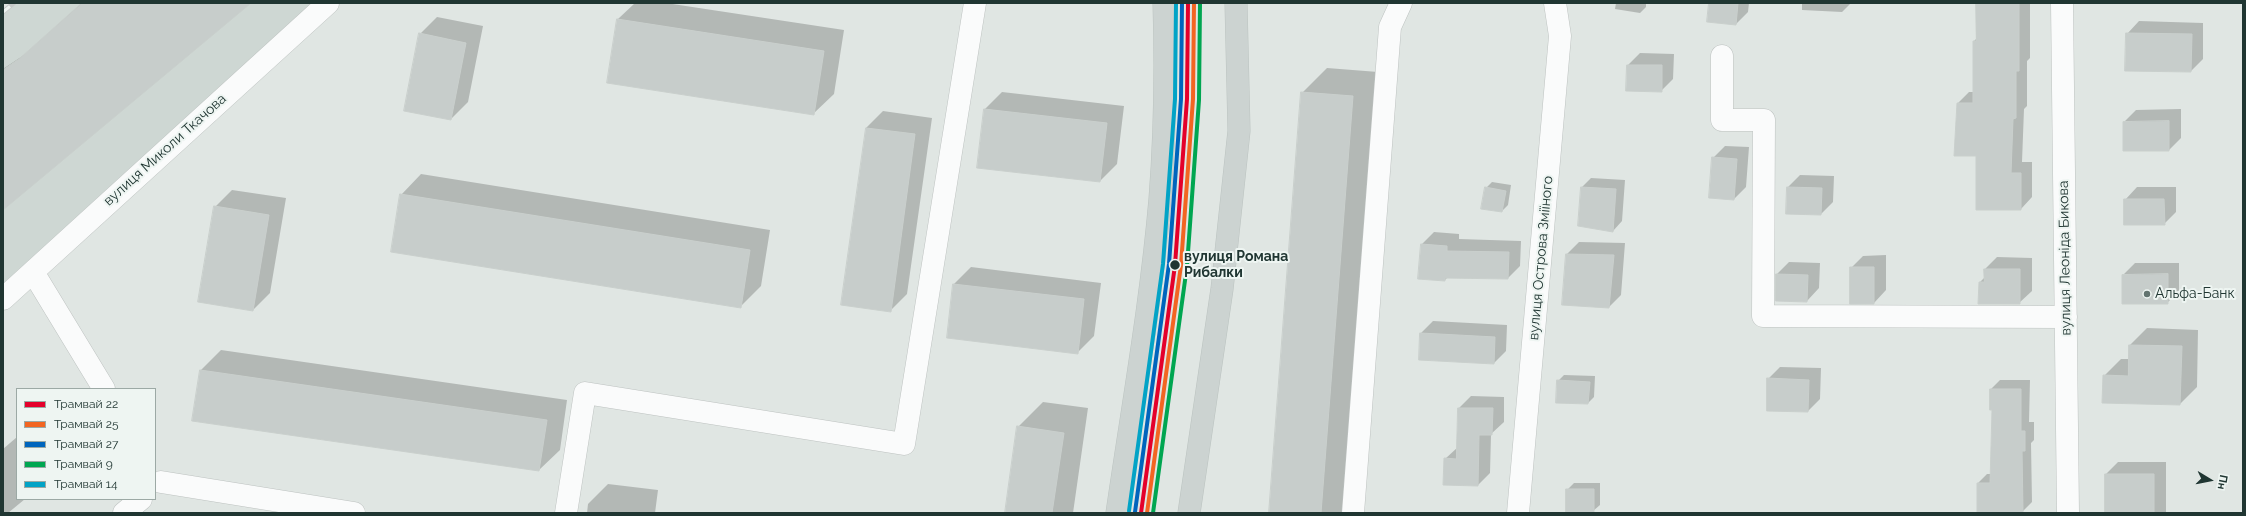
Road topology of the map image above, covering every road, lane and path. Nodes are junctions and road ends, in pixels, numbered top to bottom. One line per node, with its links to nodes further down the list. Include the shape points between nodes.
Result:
1 (328, 3): 9 (street, вулиця Миколи Ткачова)
2 (975, 3): 17 (street, via 904,444 585,393)
3 (1164, 3): 18 (main road, via 1166,65 1160,199 1146,321)
4 (1236, 3): 19 (main road, via 1239,131 1222,289)
5 (1401, 3): 20 (street, via 1390,27)
6 (1555, 3): 21 (street, вулиця Острова Зміїного, via 1560,36)
7 (2062, 3): 11 (street, вулиця Леоніда Бикова)
8 (1722, 56): 11 (street, via 1722,120 1764,120 1763,316)
9 (33, 272): 10 (street, вулиця Миколи Ткачова); 12 (street)
10 (3, 298)
11 (2066, 317): 22 (street, вулиця Леоніда Бикова)
12 (103, 388)
13 (157, 480): 16 (street)
14 (140, 500): 15 (street)
15 (124, 513)
16 (354, 513)
17 (566, 513)
18 (1117, 513)
19 (1189, 513)
20 (1352, 513)
21 (1518, 513)
22 (2068, 513)

